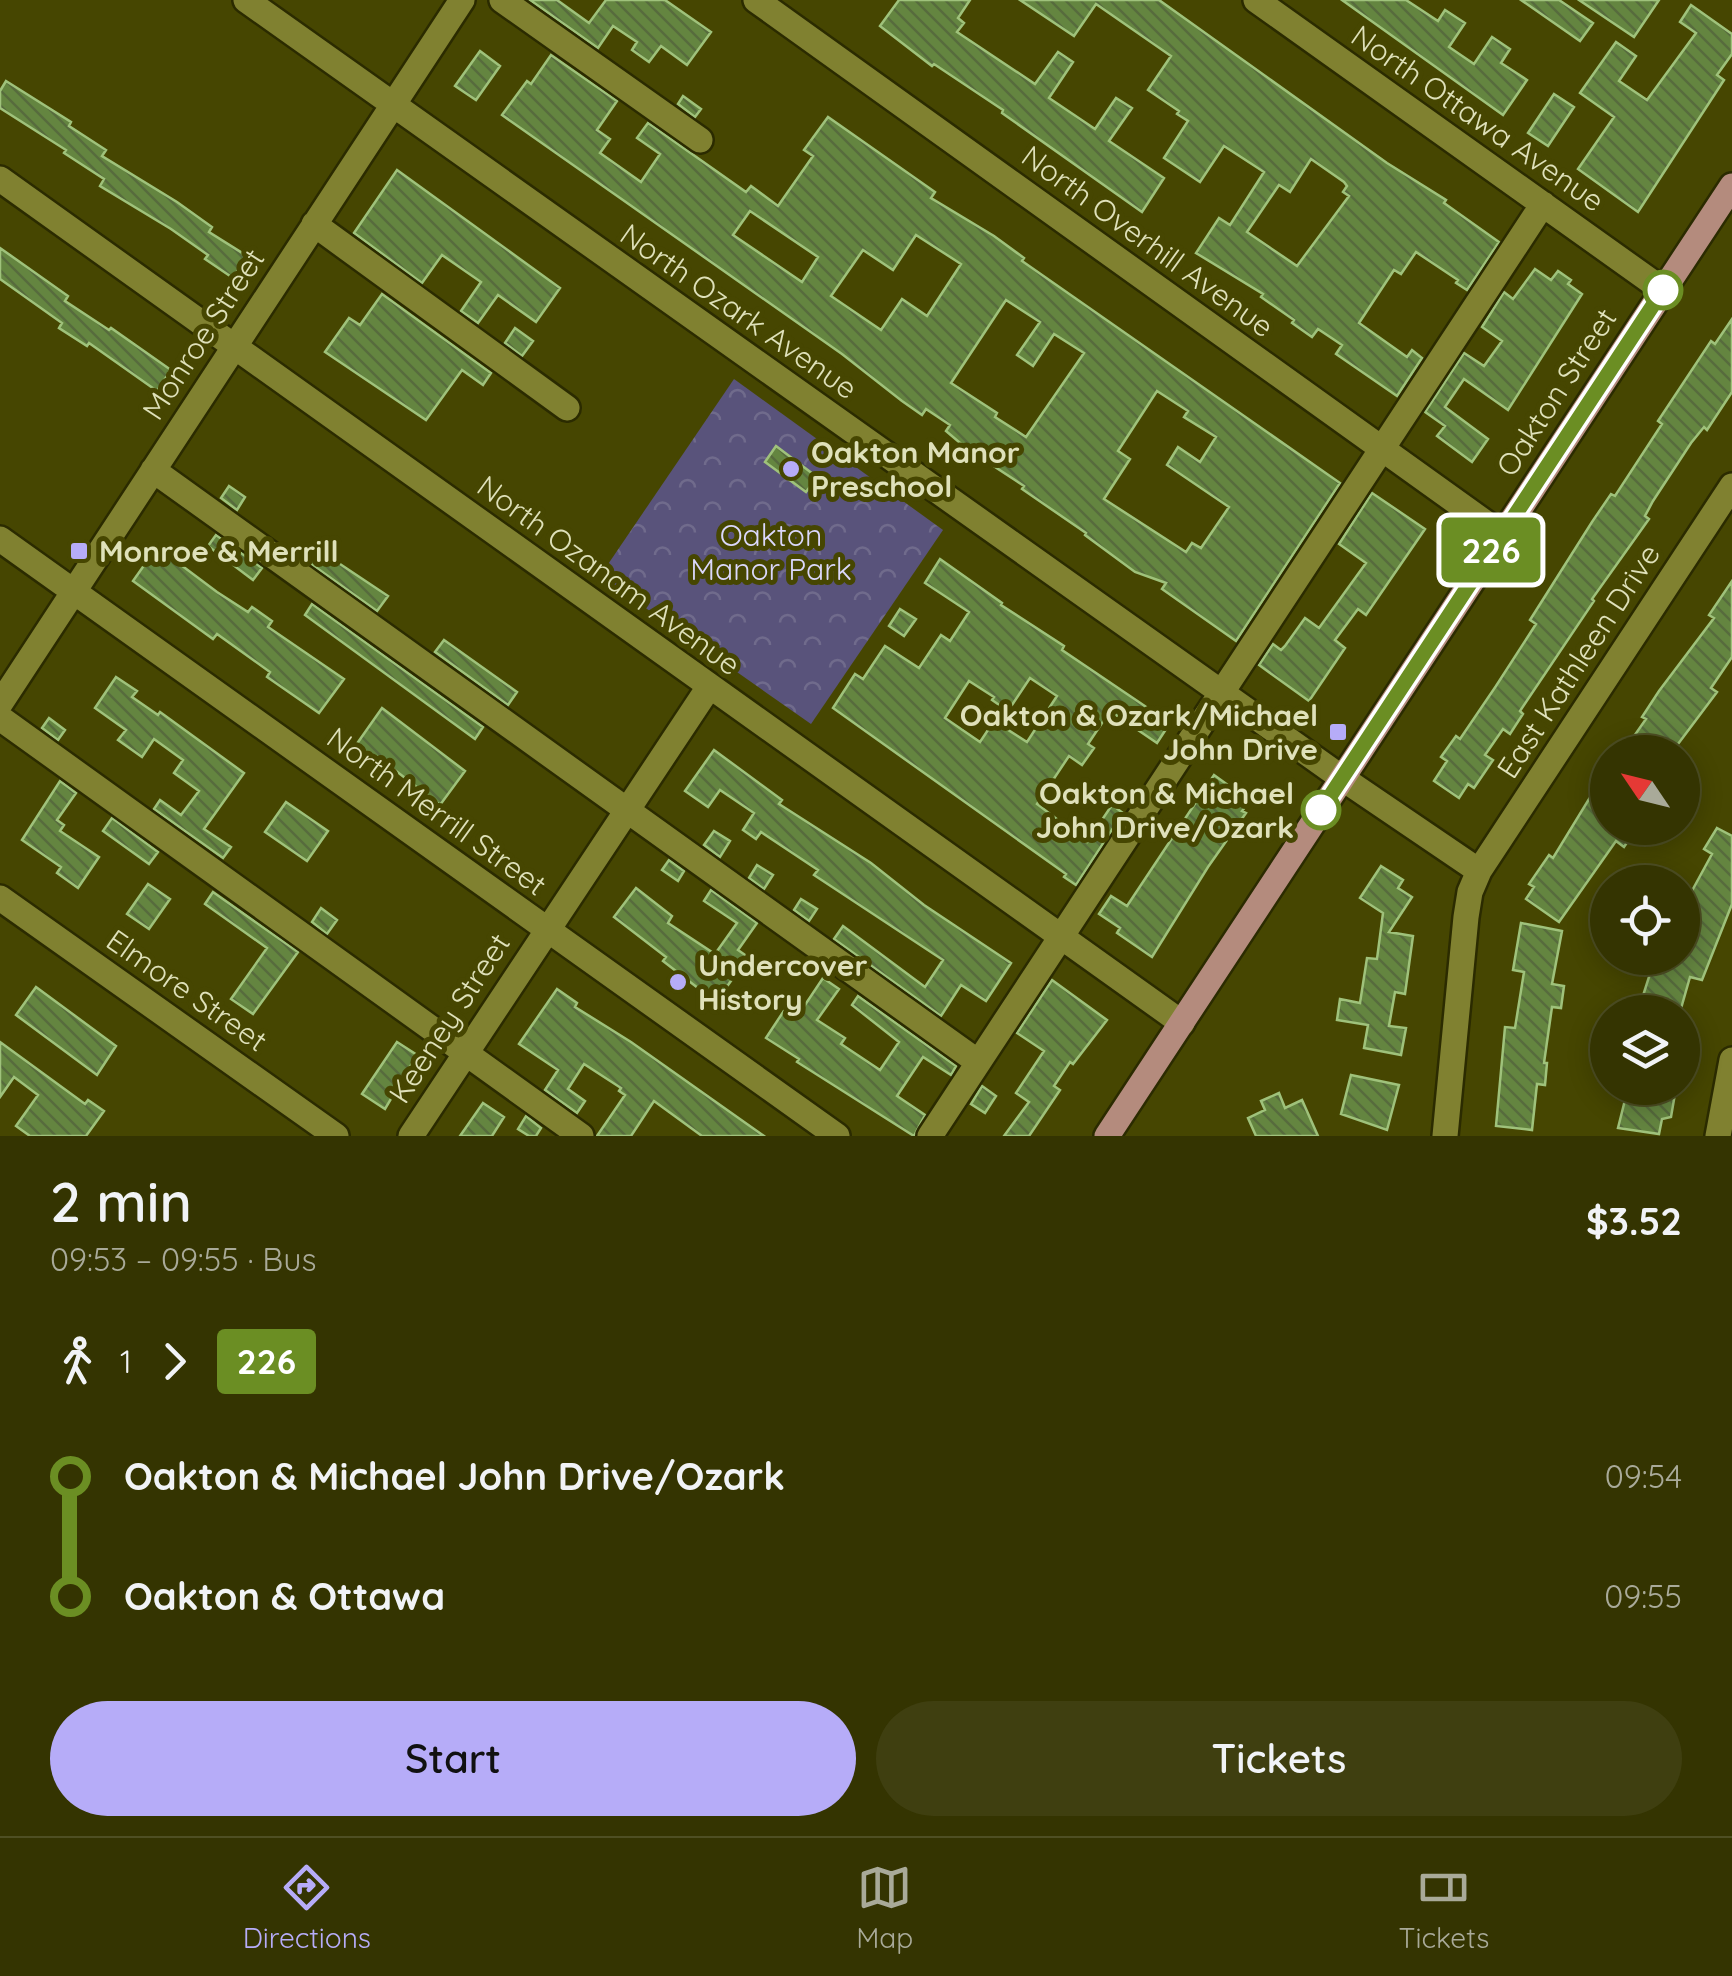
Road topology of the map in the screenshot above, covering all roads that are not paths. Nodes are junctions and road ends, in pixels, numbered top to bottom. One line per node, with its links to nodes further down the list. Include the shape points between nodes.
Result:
1 (246, 0): 6 (street, North Ozark Avenue)
2 (462, 0): 6 (street, Monroe Street)
3 (502, 0): 7 (street)
4 (756, 0): 15 (street, North Overhill Avenue)
5 (1256, 0): 10 (street, North Ottawa Avenue)
6 (394, 105): 11 (street, Monroe Street); 22 (street, North Ozark Avenue)
7 (700, 140)
8 (0, 178): 13 (street, North Ozanam Avenue)
9 (1732, 186): 12 (main road, Oakton Street)
10 (1543, 204): 12 (street, North Ottawa Avenue); 15 (street)
11 (314, 224): 13 (street, Monroe Street); 14 (street)
12 (1663, 290): 18 (main road, Oakton Street)
13 (234, 346): 16 (street, Monroe Street); 21 (street, North Ozanam Avenue)
14 (567, 408)
15 (1382, 449): 18 (street, North Overhill Avenue); 22 (street)
16 (153, 470): 20 (street, Monroe Street); 26 (street)
17 (1732, 486): 27 (street, East Kathleen Drive)
18 (1502, 534): 25 (main road, Oakton Street)
19 (0, 539): 20 (street, North Merrill Street)
20 (74, 591): 23 (street, Monroe Street); 29 (street, North Merrill Street)
21 (708, 687): 26 (street, Keeney Street); 30 (street, North Ozanam Avenue)
22 (1222, 693): 25 (street, North Ozark Avenue); 30 (street)
23 (0, 704)
24 (0, 718): 32 (street)
25 (1342, 778): 27 (street, North Ozark Avenue); 31 (main road, Oakton Street)
26 (626, 810): 29 (street, Keeney Street); 34 (street)
27 (1479, 871): 41 (street, East Kathleen Drive, via 1466,917)
28 (0, 898): 35 (street, Elmore Street)
29 (546, 930): 32 (street, Keeney Street); 38 (street, North Merrill Street)
30 (1061, 937): 31 (street, North Ozanam Avenue); 34 (street)
31 (1182, 1023): 40 (main road, Oakton Street)
32 (466, 1053): 36 (street, Keeney Street); 37 (street)
33 (1732, 1060): 42 (street)
34 (978, 1062): 39 (street)
35 (336, 1136)
36 (411, 1136)
37 (582, 1136)
38 (837, 1136)
39 (930, 1136)
40 (1107, 1136)
41 (1445, 1136)
42 (1718, 1136)

